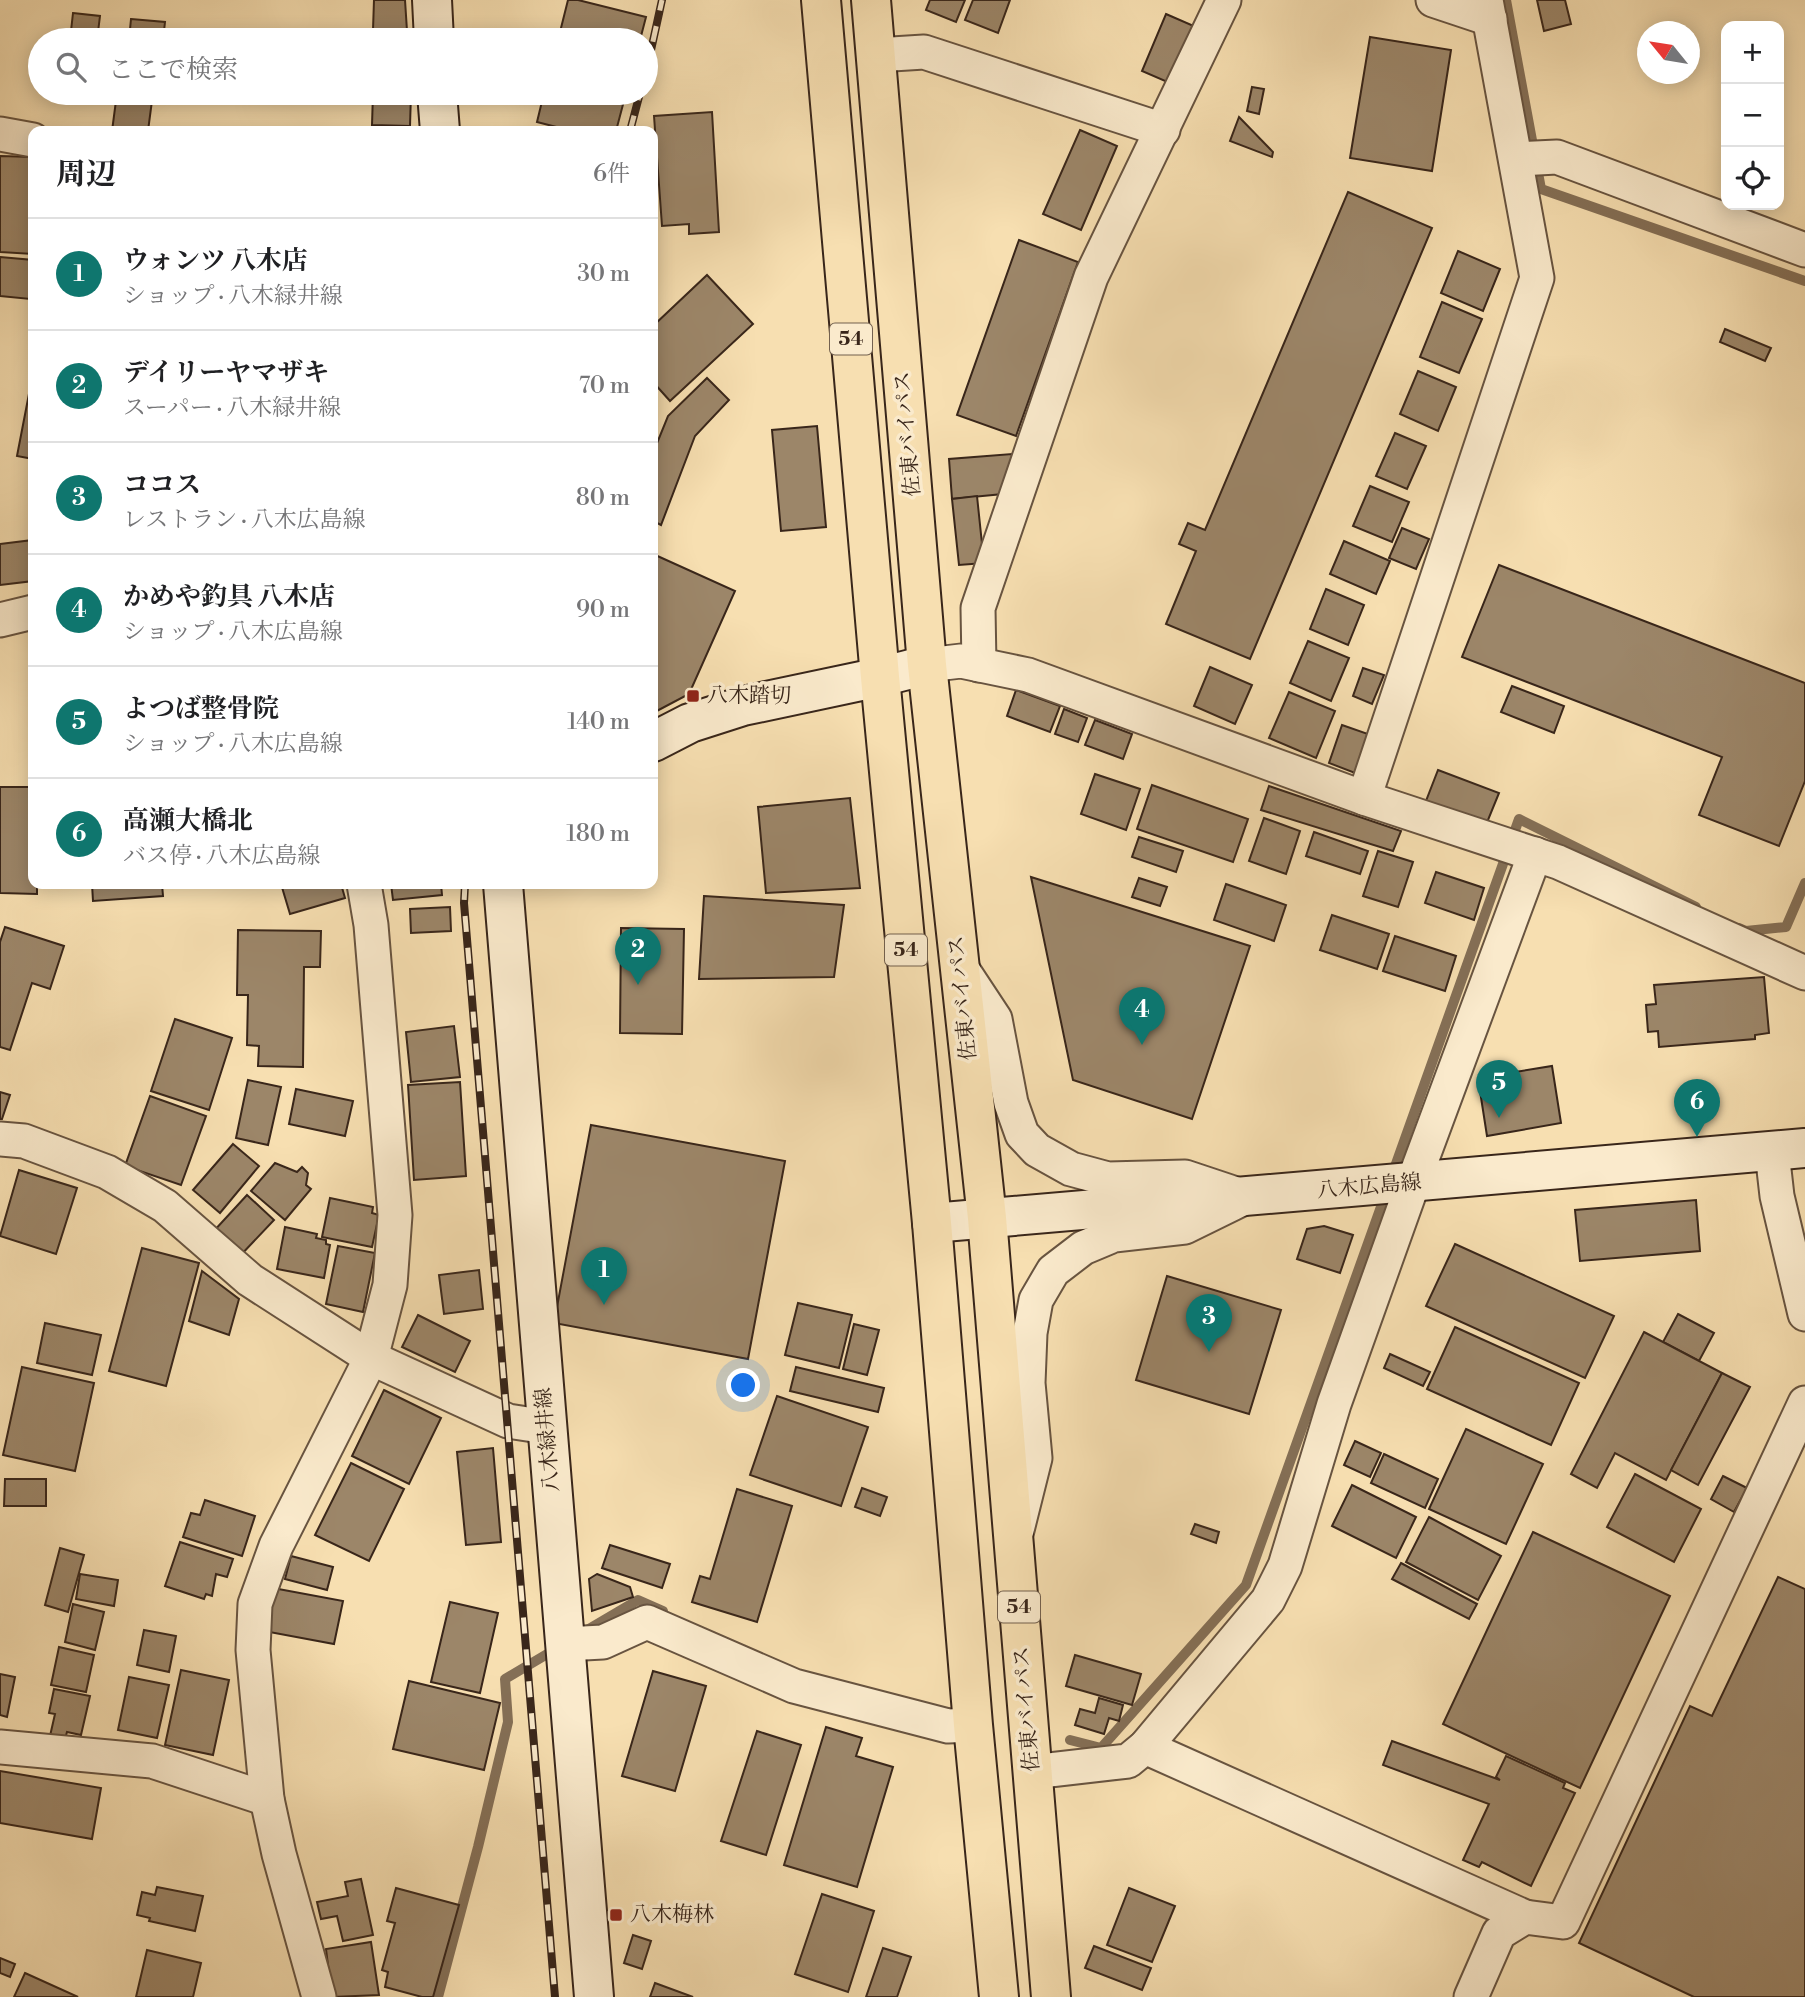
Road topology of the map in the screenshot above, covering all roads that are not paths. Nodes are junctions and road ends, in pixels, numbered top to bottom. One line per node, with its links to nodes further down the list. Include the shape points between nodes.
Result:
1 (432, 0): 7 (main road)
2 (821, 0): 20 (highway, 54)
3 (871, 0): 8 (highway, 佐東バイパス / 54)
4 (1224, 0): 11 (street)
5 (1433, 0): 6 (street)
6 (1488, 9): 14 (street)
7 (433, 28)
8 (876, 55): 11 (street, via 924,52); 18 (highway, 佐東バイパス / 54)
9 (438, 105): 10 (main road)
10 (440, 126)
11 (1163, 130): 19 (street, via 1091,277 1077,317 978,608)
12 (0, 134): 13 (street)
13 (28, 138)
14 (1516, 159): 15 (street, via 1557,157); 22 (street, via 1537,278)
15 (1805, 250)
16 (28, 613): 17 (street)
17 (0, 620)
18 (927, 665): 19 (street, via 961,661); 20 (main road); 27 (highway, 佐東バイパス / 54)
19 (979, 665): 22 (street, via 1028,675)
20 (880, 677): 21 (main road, via 743,706 690,723); 33 (highway, 54)
21 (658, 740)
22 (1364, 797): 23 (street)
23 (1535, 854): 26 (street); 30 (street)
24 (365, 889): 35 (street, via 396,1215 390,1285)
25 (503, 889): 37 (main road, 八木緑井線)
26 (1802, 964)
27 (960, 966): 31 (street, via 995,1019 1011,1103 1021,1134 1037,1150 1071,1169 1108,1179 1185,1177); 32 (highway, 佐東バイパス / 54)
28 (0, 1139): 35 (street, via 24,1141 107,1172 142,1192 165,1206 250,1280)
29 (1788, 1150): 30 (main road, 八木広島線); 34 (street, via 1777,1196)
30 (1413, 1183): 31 (main road, 八木広島線); 41 (street, via 1334,1404 1285,1566 1268,1600)
31 (1245, 1197): 32 (main road, 八木広島線); 38 (street, via 1185,1227 1114,1235 1083,1248 1053,1271 1036,1300 1030,1333 1028,1383 1035,1458)
32 (987, 1218): 33 (main road, 八木広島線); 38 (highway, 佐東バイパス / 54)
33 (932, 1223): 40 (highway, 54)
34 (1805, 1314)
35 (371, 1358): 37 (street, via 508,1421); 44 (street, via 276,1546 255,1604 253,1650)
36 (1805, 1403): 45 (street, via 1563,1922)
37 (547, 1427): 39 (main road, 八木緑井線)
38 (1014, 1544): 43 (highway, 佐東バイパス / 54)
39 (565, 1644): 40 (street, via 603,1643 647,1622 794,1686 948,1726); 47 (main road, 八木緑井線)
40 (973, 1725): 48 (highway, 54)
41 (1145, 1746): 43 (street, via 1128,1760); 45 (street)
42 (0, 1747): 44 (street, via 152,1761)
43 (1032, 1772): 49 (highway, 佐東バイパス / 54)
44 (267, 1799): 46 (street)
45 (1525, 1917): 50 (street, via 1499,1933)
46 (319, 1997)
47 (594, 1997)
48 (999, 1997)
49 (1051, 1997)
50 (1471, 1997)

